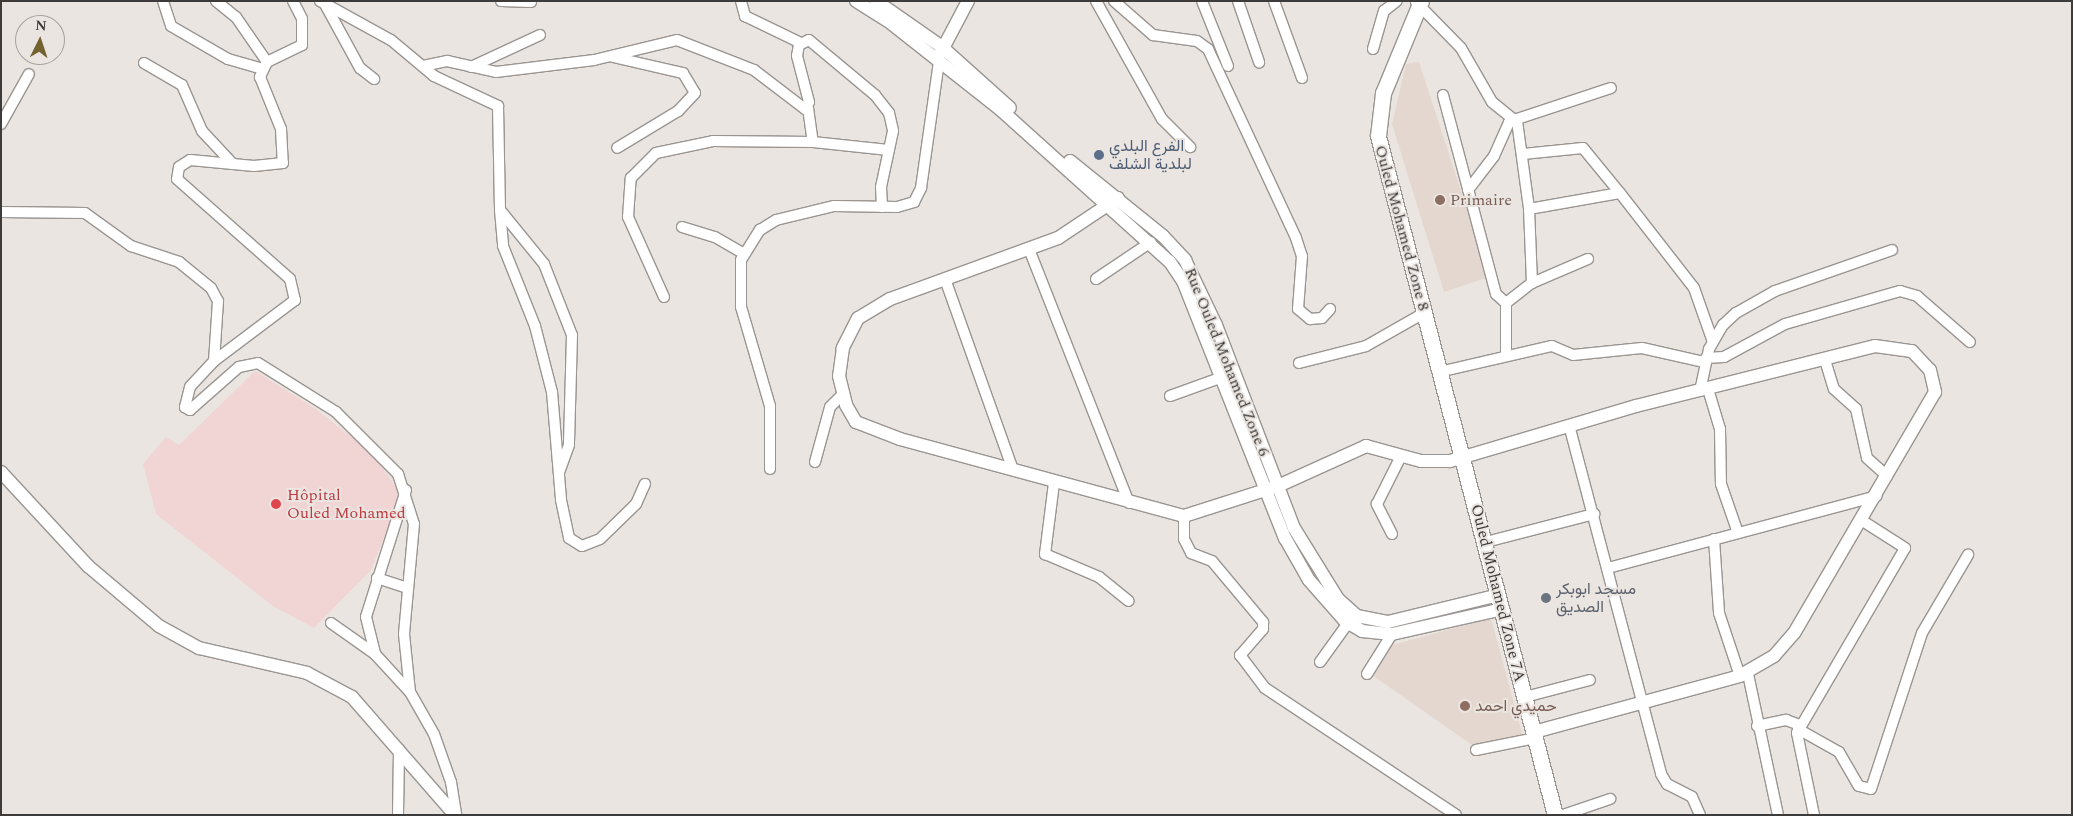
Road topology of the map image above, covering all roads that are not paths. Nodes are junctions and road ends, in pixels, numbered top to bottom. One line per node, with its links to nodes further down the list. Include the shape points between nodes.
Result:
1 (164, 1): 26 (street, via 171,26 228,59)
2 (216, 1): 26 (street, via 236,16)
3 (293, 1): 26 (street, via 302,19 302,45)
4 (501, 1): 15 (street)
5 (741, 1): 19 (street, via 745,16)
6 (856, 1): 23 (street, Rue Ouled Mohamed Zone 6)
7 (876, 1): 20 (street, Rue Ouled Mohamed Zone 6)
8 (968, 1): 20 (street)
9 (1096, 1): 39 (street, via 1162,119)
10 (1114, 1): 62 (street, via 1153,35 1197,41 1208,48 1296,238 1302,256 1298,309 1310,319 1322,318)
11 (1202, 1): 28 (street)
12 (1238, 1): 24 (street)
13 (1274, 1): 31 (street)
14 (1396, 1): 21 (street, via 1384,12)
15 (531, 2)
16 (1419, 2): 36 (street, via 1461,48 1492,102); 63 (main road, Ouled Mohamed Zone 8, via 1383,94 1377,125)
17 (323, 3): 27 (street, via 391,40); 32 (street, via 360,68)
18 (540, 35): 29 (street)
19 (801, 43): 35 (street, via 797,56); 41 (street, via 813,42 885,105 892,121)
20 (942, 47): 23 (street); 46 (street, Rue Ouled Mohamed Zone 6)
21 (1373, 49)
22 (610, 56): 29 (street, via 496,72); 35 (street, via 677,40 710,50 754,70); 40 (street, via 683,73 695,93 678,111)
23 (938, 61): 46 (street, Rue Ouled Mohamed Zone 6); 47 (street, via 920,188 911,204)
24 (1259, 62)
25 (144, 63): 43 (street, via 182,85 202,130)
26 (264, 66): 43 (street, via 261,87 283,136 284,160 273,167)
27 (423, 66): 29 (street, via 440,60); 49 (street, via 447,83 498,106)
28 (1228, 66)
29 (471, 67)
30 (29, 74): 37 (street)
31 (1302, 78)
32 (374, 79)
33 (1611, 88): 36 (street)
34 (1443, 95): 44 (street)
35 (808, 108): 38 (street)
36 (1514, 120): 42 (street, via 1520,126); 44 (street)
37 (1, 124)
38 (813, 142): 41 (street); 60 (street, via 689,143 662,150 634,174 628,190 629,225)
39 (1190, 147)
40 (617, 148)
41 (889, 150): 47 (street, via 881,187)
42 (1523, 154): 45 (street, via 1583,148); 48 (street)
43 (234, 164): 69 (street, via 190,160 179,167 177,180 290,279 295,300)
44 (1468, 190): 61 (street, via 1496,294)
45 (1620, 193): 48 (street); 64 (street, via 1694,288)
46 (1114, 202): 52 (street, Rue Ouled Mohamed Zone 6); 53 (street, via 1058,238); 87 (street, Rue Ouled Mohamed Zone 6, via 1185,260 1216,325)
47 (882, 207): 55 (street, via 834,206 776,220 760,230)
48 (1529, 209): 59 (street)
49 (500, 210): 83 (street, via 503,246 535,326 552,392); 83 (street, via 544,264 572,335 569,445)
50 (1, 212): 69 (street, via 85,213 131,246 179,262 210,288 218,301)
51 (682, 228): 55 (street, via 715,238)
52 (1151, 242): 58 (street); 72 (street, Rue Ouled Mohamed Zone 6, via 1183,281)
53 (1029, 249): 57 (street); 91 (street)
54 (1892, 250): 64 (street, via 1856,258 1756,300 1728,319)
55 (744, 254): 80 (street, via 738,292 770,406)
56 (1588, 259): 59 (street)
57 (945, 279): 74 (street, via 878,304 858,318 843,348); 81 (street)
58 (1096, 280)
59 (1532, 283): 61 (street)
60 (664, 297)
61 (1506, 304): 66 (street)
62 (1330, 309)
63 (1424, 313): 70 (street, via 1366,346); 71 (main road, Ouled Mohamed Zone 8)
64 (1713, 342): 67 (street)
65 (1970, 342): 67 (street, via 1917,296 1900,291 1784,324 1730,354)
66 (1506, 356): 67 (street, via 1547,346 1573,355 1642,348); 71 (street)
67 (1705, 360): 73 (street)
68 (1825, 360): 73 (street); 84 (street, via 1834,389 1856,409 1867,458); 84 (street, via 1890,344 1912,351 1930,370 1935,392)
69 (214, 361): 88 (street, via 190,387 186,409 239,367 258,363 336,412 368,439)
70 (1299, 363)
71 (1439, 372): 78 (main road, Ouled Mohamed Zone 8)
72 (1220, 378): 75 (street); 89 (street, Rue Ouled Mohamed Zone 6)
73 (1704, 390): 76 (street); 97 (street, via 1720,430 1721,484)
74 (842, 395): 79 (street, via 830,407); 81 (street, via 862,427)
75 (1170, 396)
76 (1569, 424): 78 (street); 92 (street)
77 (1401, 456): 78 (street, via 1441,462); 87 (street, via 1366,446); 96 (street, via 1377,504)
78 (1464, 458): 100 (main road, Ouled Mohamed Zone 7A)
79 (815, 462)
80 (770, 469)
81 (1013, 470): 85 (street)
82 (1, 472): 121 (street, via 88,566 144,615 199,648 326,680 365,709)
83 (559, 472): 86 (street, via 565,527 569,538 582,546 600,539 623,519)
84 (1887, 476): 90 (street)
85 (1054, 483): 91 (street); 105 (street, via 1045,554 1099,577)
86 (645, 484)
87 (1278, 486): 89 (street); 106 (street, Rue Ouled Mohamed Zone 6, via 1310,559 1338,599 1357,616 1379,622 1405,620)
88 (406, 490): 95 (street); 98 (street, via 414,515)
89 (1265, 491): 93 (street); 108 (street, Rue Ouled Mohamed Zone 6, via 1298,564)
90 (1876, 496): 94 (street); 97 (street)
91 (1129, 502): 93 (street)
92 (1594, 514): 100 (street); 102 (street)
93 (1184, 516): 126 (street, via 1184,538 1191,553 1212,561 1263,622 1263,629 1240,656 1265,688)
94 (1861, 520): 113 (street, via 1794,633 1774,656); 119 (street, via 1905,548)
95 (395, 531): 98 (street); 103 (street)
96 (1392, 534)
97 (1738, 534): 99 (street)
98 (412, 536): 104 (street)
99 (1714, 539): 102 (street); 113 (street, via 1719,613)
100 (1486, 542): 106 (main road, Ouled Mohamed Zone 7A)
101 (1968, 555): 119 (street, via 1922,633 1871,789 1859,786 1839,752)
102 (1608, 568): 117 (street)
103 (377, 578): 104 (street); 110 (street, via 366,610)
104 (407, 588): 115 (street, via 404,641)
105 (1130, 601)
106 (1501, 602): 109 (street, Rue Ouled Mohamed Zone 6); 116 (main road, Ouled Mohamed Zone 7A)
107 (331, 623): 110 (street)
108 (1348, 623): 109 (street, Rue Ouled Mohamed Zone 6, via 1362,631); 111 (street)
109 (1392, 634): 112 (street)
110 (375, 654): 115 (street)
111 (1320, 662)
112 (1367, 674)
113 (1744, 675): 117 (street); 118 (street)
114 (1590, 680): 116 (street)
115 (410, 692): 125 (street, via 441,749)
116 (1524, 697): 120 (main road, Ouled Mohamed Zone 7A)
117 (1642, 705): 120 (street); 129 (street, via 1664,781 1692,798)
118 (1757, 726): 119 (street, via 1786,720); 130 (street)
119 (1799, 727): 131 (street, via 1796,745)
120 (1534, 735): 122 (street); 127 (main road, Ouled Mohamed Zone 7A)
121 (399, 750): 124 (street); 125 (street)
122 (1476, 750)
123 (1610, 798): 128 (street)
124 (398, 815)
125 (455, 815)
126 (1456, 815)
127 (1555, 815)
128 (1562, 815)
129 (1700, 815)
130 (1778, 815)
131 (1814, 815)

